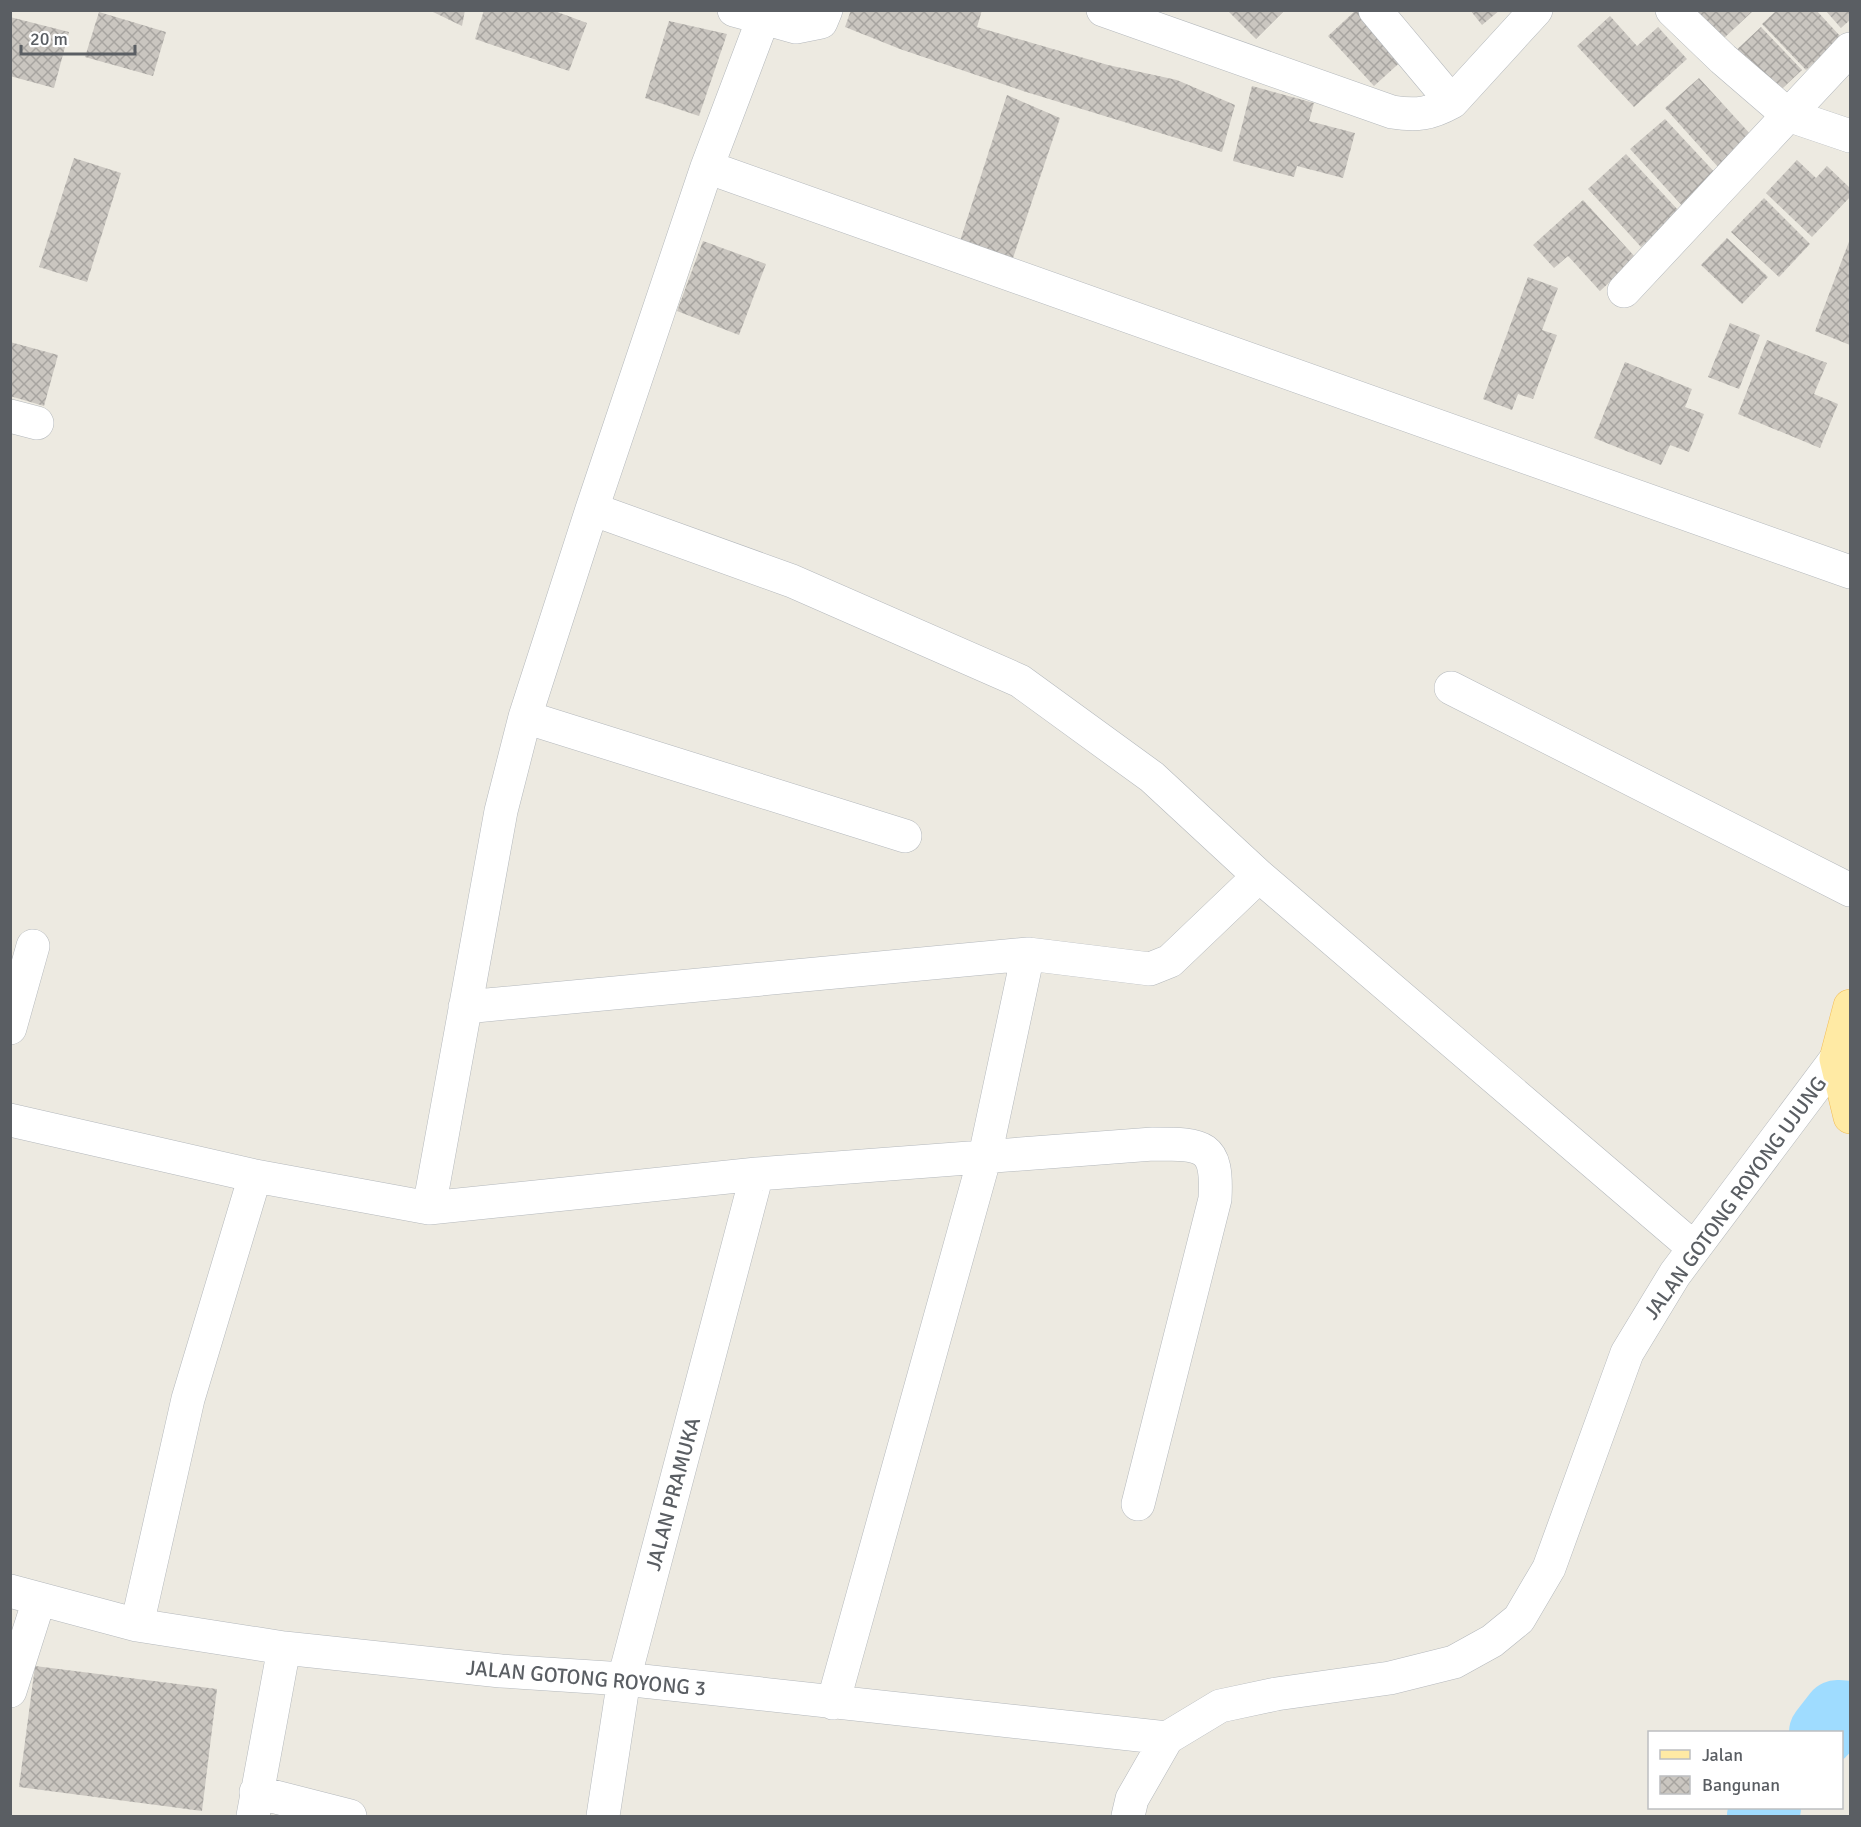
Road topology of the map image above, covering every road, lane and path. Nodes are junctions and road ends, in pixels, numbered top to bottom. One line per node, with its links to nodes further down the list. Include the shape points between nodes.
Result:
1 (826, 10): 6 (street, via 821,22 796,27)
2 (1103, 10): 8 (street, via 1392,112 1420,115)
3 (1375, 10): 8 (street)
4 (1536, 10): 8 (street)
5 (1672, 10): 9 (street)
6 (748, 15): 11 (street)
7 (1851, 49): 9 (street)
8 (1452, 102)
9 (1788, 115): 10 (street); 12 (street)
10 (1851, 136)
11 (707, 167): 13 (street); 14 (street)
12 (1624, 291)
13 (592, 508): 16 (street); 18 (street, via 792,581 1020,681 1152,777)
14 (1851, 572)
15 (1451, 688): 19 (street)
16 (525, 717): 17 (street); 23 (street, via 501,811)
17 (905, 836)
18 (1259, 876): 21 (street, via 1170,961 1149,969); 32 (street)
19 (1851, 890)
20 (33, 946): 24 (street)
21 (1028, 954): 23 (street); 28 (street)
22 (1851, 1006): 25 (main road)
23 (465, 1007): 31 (street)
24 (10, 1028)
25 (1836, 1059): 26 (main road); 32 (street, JALAN GOTONG ROYONG UJUNG)
26 (1851, 1117)
27 (10, 1120): 30 (street)
28 (985, 1156): 29 (street); 33 (street, via 1189,1144 1204,1150 1214,1161 1215,1199); 39 (street)
29 (757, 1174): 31 (street); 37 (street, JALAN PRAMUKA)
30 (255, 1176): 31 (street); 35 (street, via 188,1399)
31 (429, 1208)
32 (1694, 1248): 40 (street, JALAN GOTONG ROYONG UJUNG, via 1627,1353 1549,1568 1519,1619 1492,1641 1454,1662 1390,1678 1220,1706)
33 (1138, 1504)
34 (25, 1596): 35 (street, JALAN GOTONG ROYONG 3); 38 (street)
35 (137, 1625): 36 (street, JALAN GOTONG ROYONG 3)
36 (284, 1648): 37 (street, JALAN GOTONG ROYONG 3, via 501,1671); 41 (street)
37 (624, 1679): 39 (street, JALAN GOTONG ROYONG 3); 43 (street, JALAN PRAMUKA)
38 (10, 1691)
39 (833, 1703): 40 (street, JALAN GOTONG ROYONG 3)
40 (1167, 1738): 44 (street, via 1132,1799)
41 (254, 1804): 42 (street)
42 (350, 1816)
43 (603, 1816)
44 (1128, 1816)

